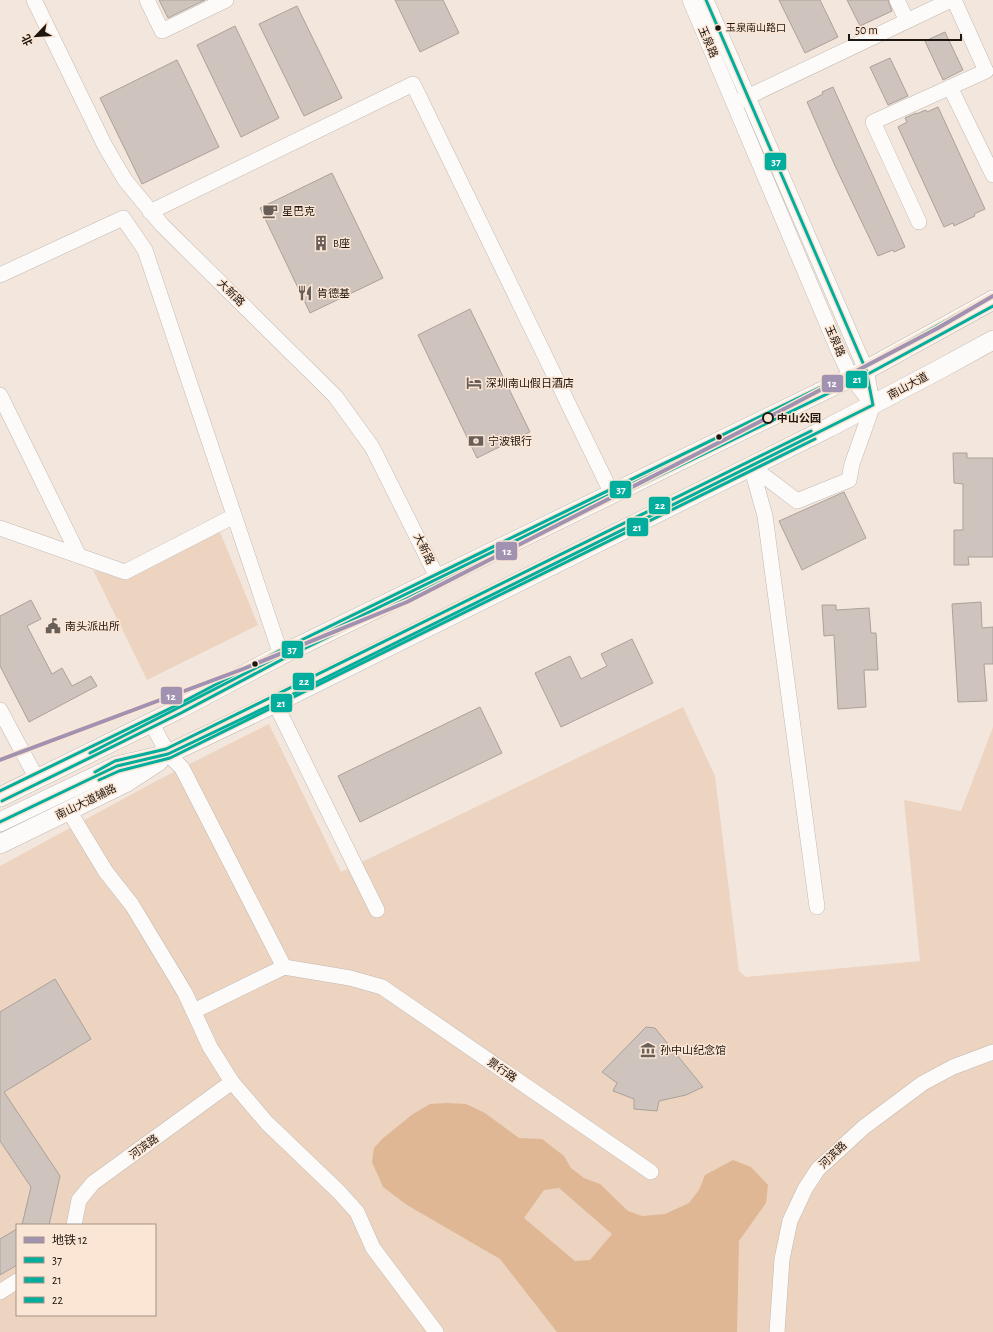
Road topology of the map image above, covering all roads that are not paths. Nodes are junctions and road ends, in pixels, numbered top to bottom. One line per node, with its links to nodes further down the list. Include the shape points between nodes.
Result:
1 (147, 0): 2 (street, via 162,31)
2 (226, 0)
3 (690, 0): 10 (street, 玉泉路)
4 (706, 0): 10 (street, 玉泉路)
5 (897, 0): 8 (street)
6 (952, 0): 8 (street); 9 (street, via 986,71)
7 (39, 2): 12 (street, 大新路, via 114,164)
8 (907, 21): 10 (street)
9 (950, 87): 11 (street); 13 (street, via 874,122)
10 (741, 100): 17 (street, 玉泉路)
11 (993, 175)
12 (150, 212): 21 (street, via 413,84); 25 (street, 大新路, via 335,396 372,447)
13 (919, 222)
14 (0, 275): 22 (street, via 123,218 145,250)
15 (993, 300): 17 (main road)
16 (993, 340): 19 (main road, 南山大道)
17 (858, 374): 19 (street, 玉泉路); 21 (main road)
18 (0, 395): 24 (street)
19 (873, 405): 20 (main road, 南山大道); 20 (street, via 852,464 849,480 797,501)
20 (751, 466): 27 (main road, 南山大道); 36 (street, via 765,516)
21 (612, 494): 25 (main road)
22 (234, 516): 24 (street, via 125,572); 26 (street)
23 (0, 528): 24 (street)
24 (79, 556)
25 (438, 579): 26 (main road)
26 (281, 655): 29 (main road)
27 (275, 703): 30 (main road, 南山大道); 37 (street)
28 (0, 710): 31 (street)
29 (152, 722): 30 (street); 31 (main road)
30 (168, 754): 33 (main road, 南山大道辅路, via 126,783); 34 (main road, 南山大道, via 117,766); 38 (street, via 182,768)
31 (37, 779): 32 (main road)
32 (0, 797)
33 (68, 811): 35 (main road, 南山大道辅路); 39 (street, via 106,872 132,905)
34 (0, 822)
35 (0, 844)
36 (817, 907)
37 (377, 910)
38 (284, 967): 39 (street); 42 (street, 景行路, via 350,978 382,987)
39 (194, 1011): 41 (street, via 210,1047)
40 (993, 1052): 47 (street, 河滨路, via 953,1067 923,1083 864,1127 818,1169 790,1221 782,1259)
41 (232, 1082): 43 (street, 河滨路, via 93,1184 79,1200); 46 (street, via 267,1123 357,1212 373,1248)
42 (651, 1172)
43 (74, 1224)
44 (16, 1282): 45 (street)
45 (0, 1292)
46 (436, 1332)
47 (777, 1332)

